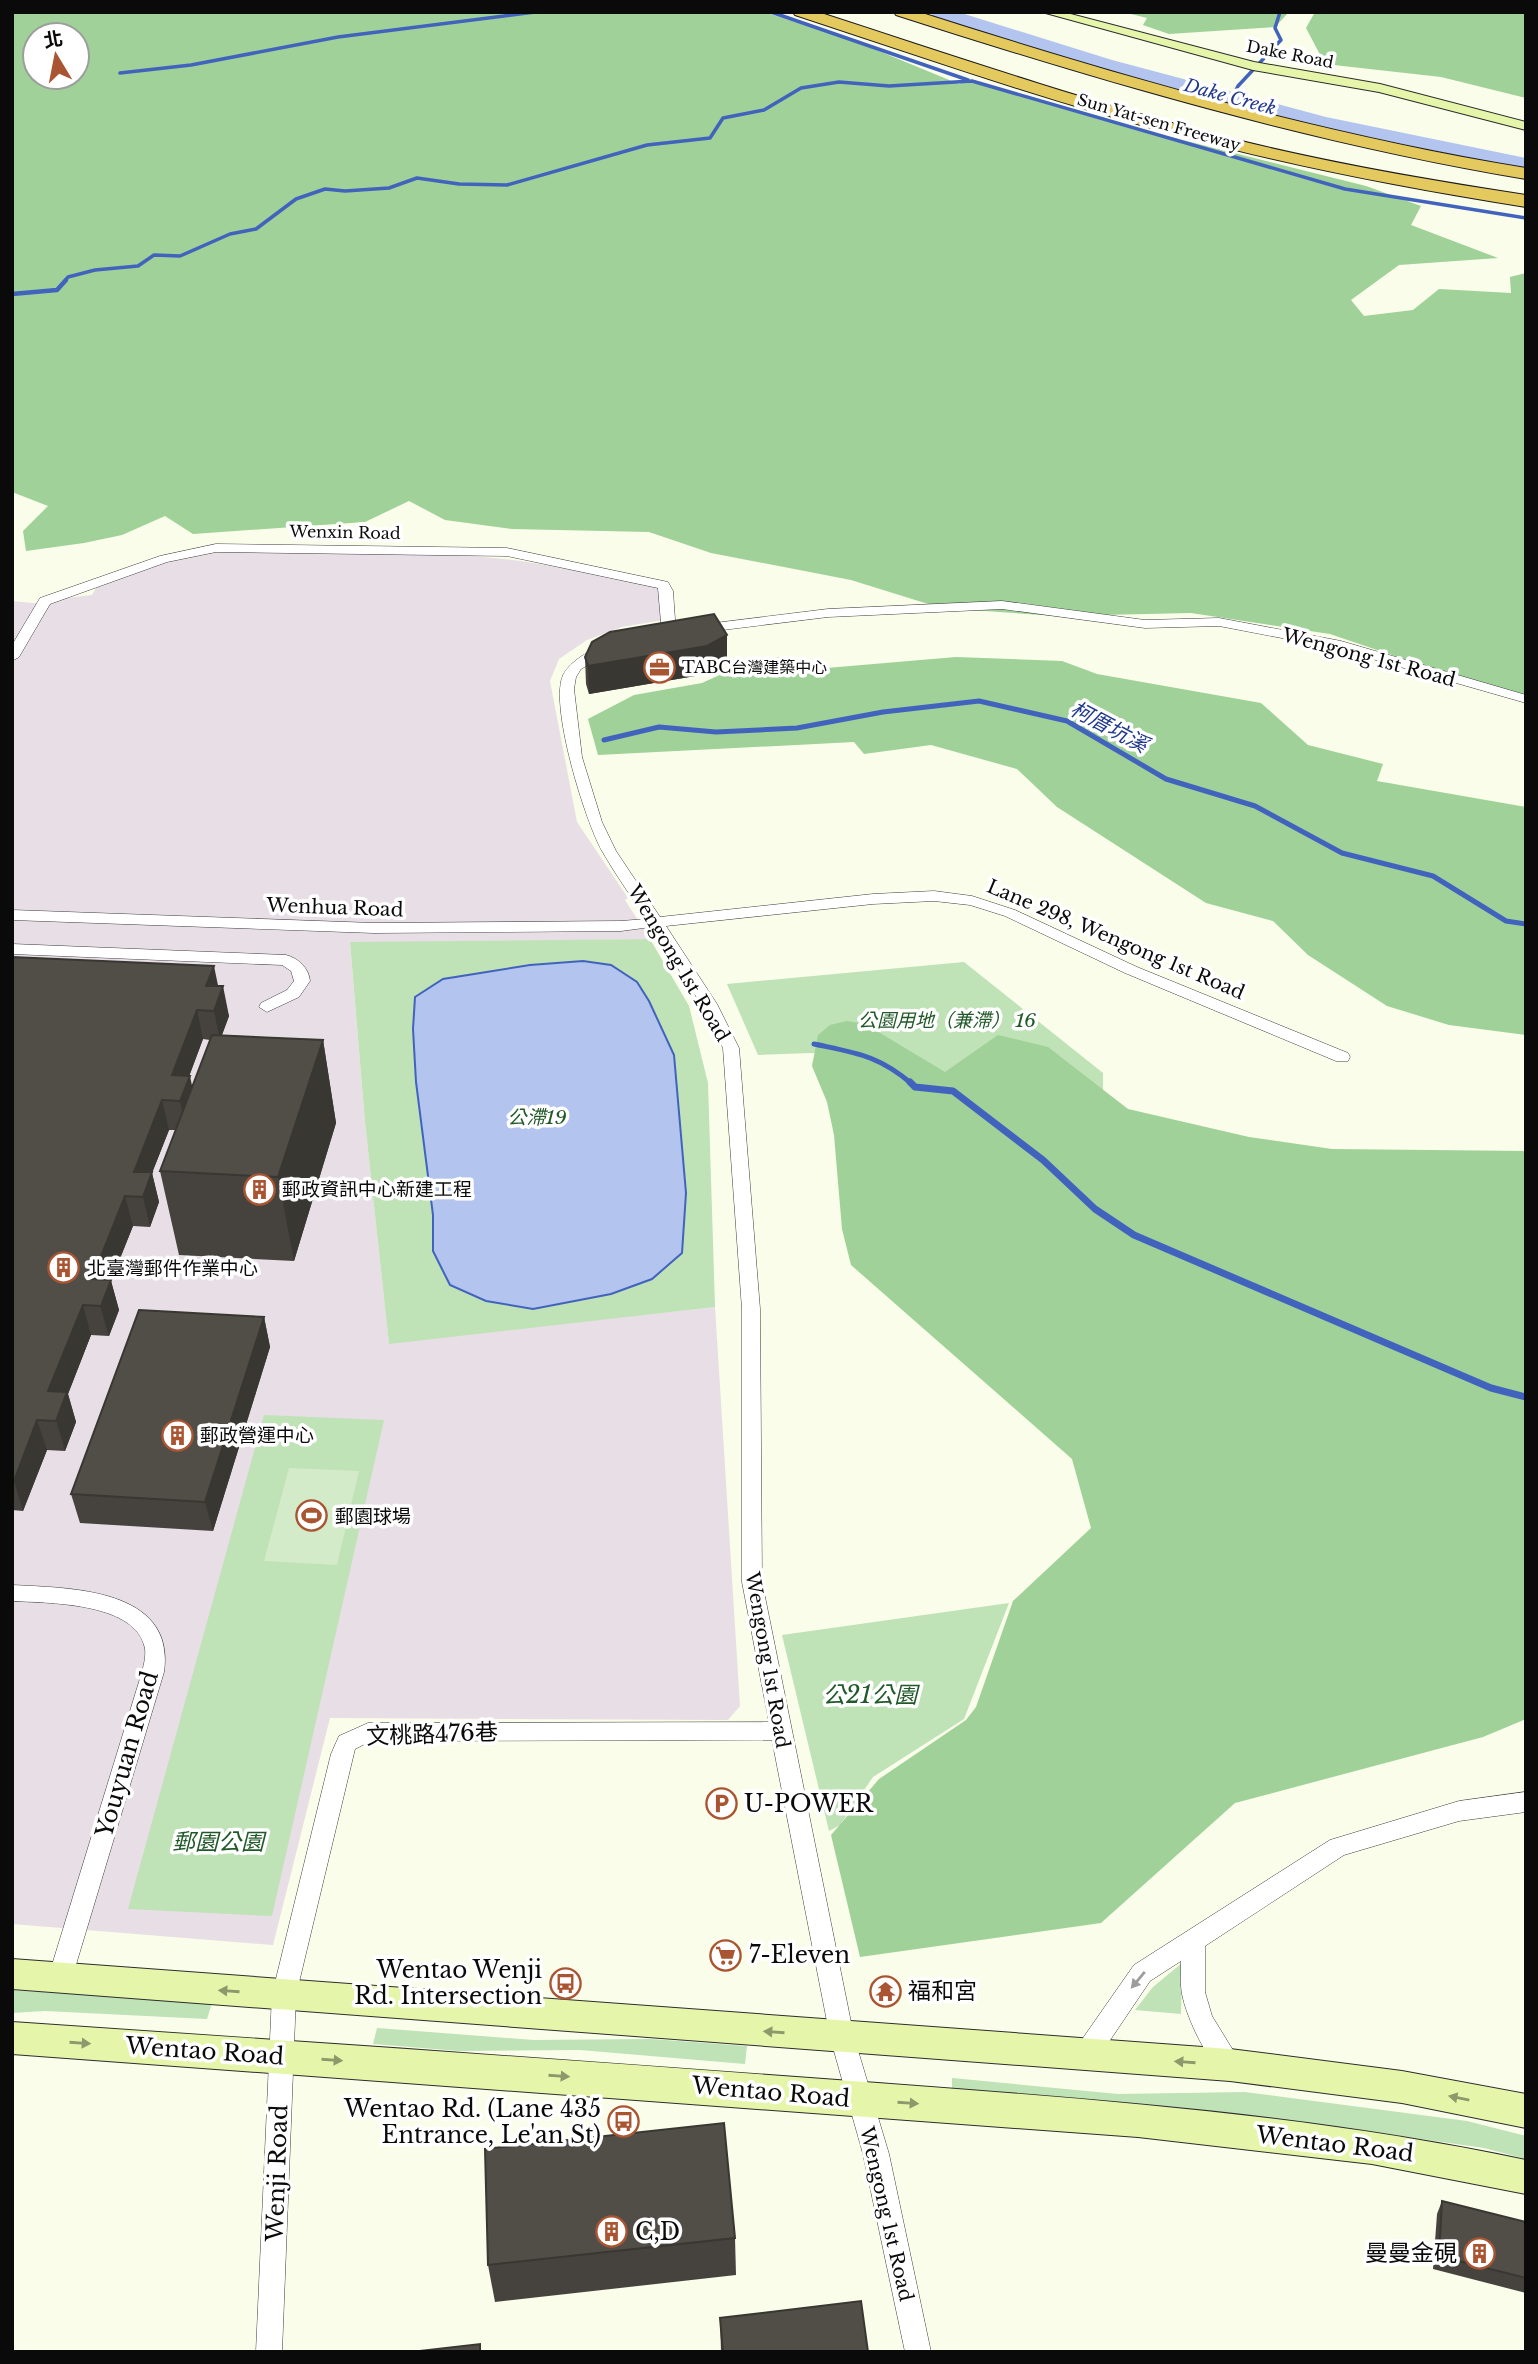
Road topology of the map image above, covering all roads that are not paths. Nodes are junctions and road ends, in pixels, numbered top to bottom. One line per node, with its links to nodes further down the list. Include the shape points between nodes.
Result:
1 (801, 12): 10 (highway, Sun Yat-sen Freeway, via 1146,121 1382,177)
2 (837, 12): 9 (highway, Sun Yat-sen Freeway, via 1231,130)
3 (902, 12): 8 (highway, via 1199,104 1363,145)
4 (918, 12): 7 (highway, via 1299,125)
5 (1048, 12): 6 (street, Dake Road, via 1264,69 1380,88)
6 (1526, 126)
7 (1526, 169)
8 (1526, 174)
9 (1526, 188)
10 (1526, 201)
11 (663, 636): 13 (street, Wenxin Road, via 667,591 663,585 544,558 507,552 216,548 164,559 46,601); 14 (street, Wengong 1st Road, via 828,613 1002,605 1145,624 1219,622 1283,633)
12 (620, 645): 16 (street, Wengong 1st Road, via 576,666 569,677 567,700 575,757 595,822)
13 (12, 657)
14 (1526, 699)
15 (12, 915): 16 (street, Wenhua Road, via 373,929)
16 (658, 924): 19 (street, Lane 298, Wengong 1st Road, via 873,899 934,896 971,901 1010,913 1131,970); 21 (street, Wengong 1st Road, via 731,1048 751,1309 752,1582)
17 (12, 948): 18 (street, via 286,960 299,969 301,985 296,994)
18 (267, 1007)
19 (1342, 1057)
20 (12, 1593): 25 (street, Youyuan Road, via 115,1605 144,1622 156,1646 153,1672)
21 (779, 1731): 26 (street, 文桃路476巷, via 368,1732 356,1736 342,1754); 27 (street, Wengong 1st Road)
22 (1526, 1802): 23 (street, via 1459,1811 1338,1847)
23 (1192, 1939): 29 (street, one-way to 29, via 1142,1973); 31 (street, via 1193,1992 1202,2021)
24 (12, 1974): 25 (street)
25 (60, 1978): 26 (street, one-way to 25)
26 (284, 1995): 27 (street, one-way to 26); 30 (street, Wenji Road)
27 (842, 2037): 29 (street); 32 (street, Wengong 1st Road)
28 (12, 2038): 30 (street, Wentao Road, one-way to 30)
29 (1085, 2056): 31 (street, one-way to 29)
30 (282, 2057): 32 (street, Wentao Road, one-way to 32); 35 (street, Wenji Road)
31 (1230, 2065): 33 (street, one-way to 31, via 1402,2087)
32 (861, 2099): 34 (street, Wentao Road, one-way to 34, via 1279,2136 1452,2160); 36 (street, Wengong 1st Road)
33 (1526, 2111)
34 (1526, 2177)
35 (269, 2352)
36 (918, 2352)

